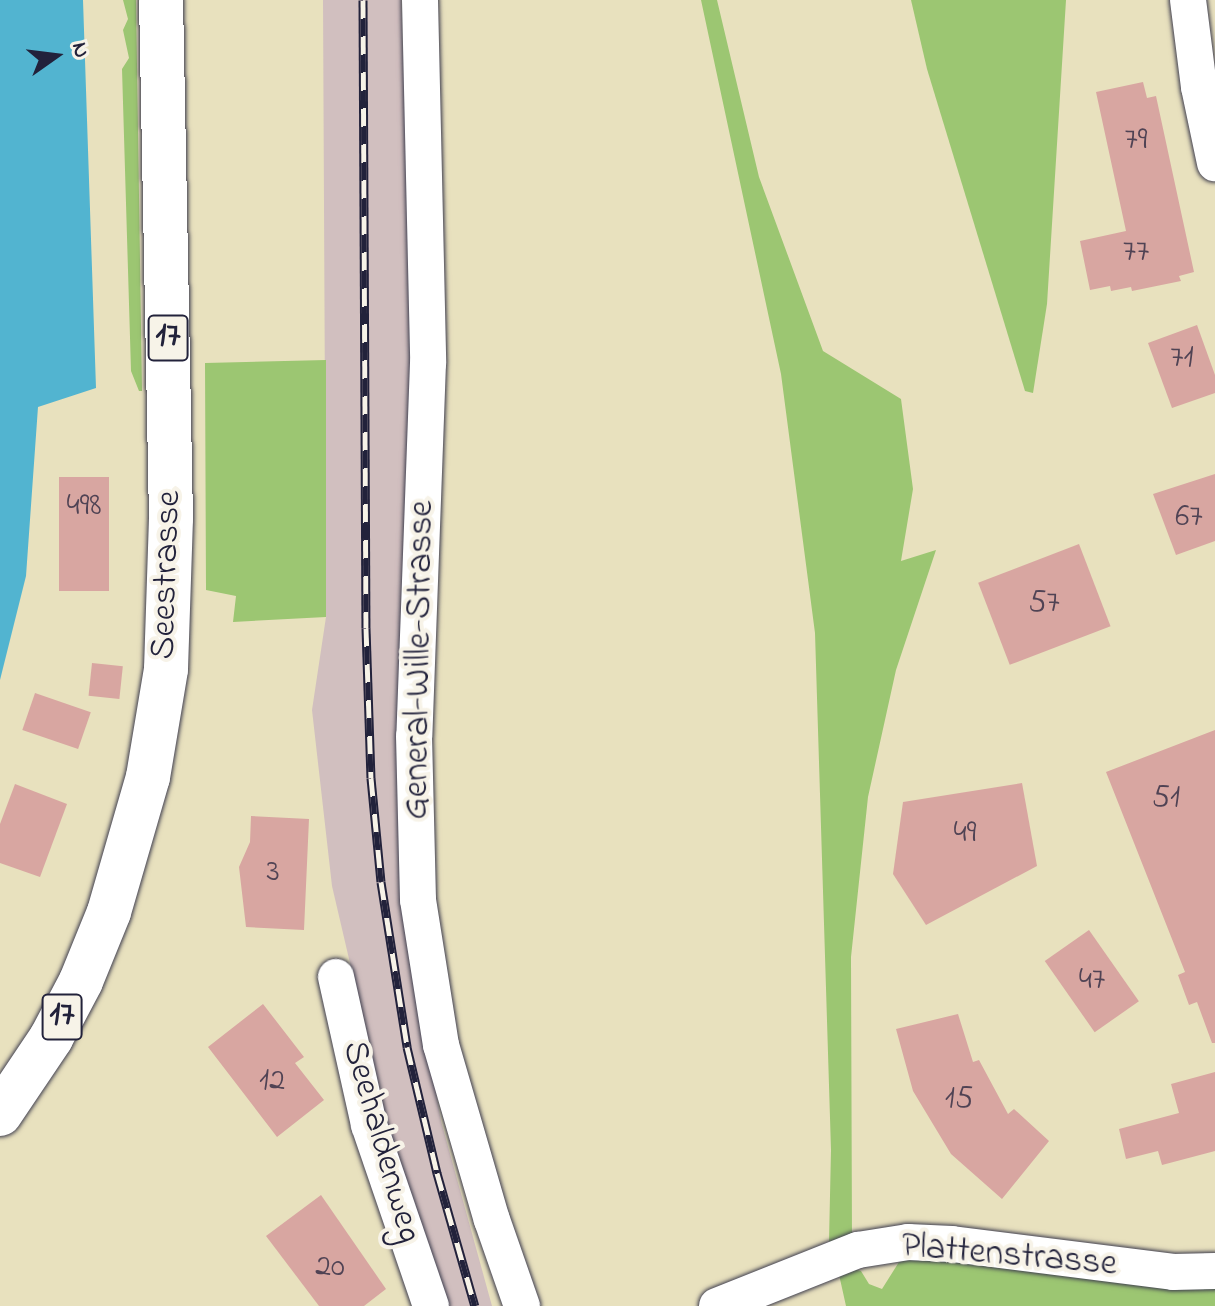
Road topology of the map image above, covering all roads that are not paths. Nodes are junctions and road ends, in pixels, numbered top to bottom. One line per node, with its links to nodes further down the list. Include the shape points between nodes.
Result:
1 (161, 0): 6 (main road, Seestrasse / 17, via 171,519 166,669 148,777 109,912 51,1038)
2 (420, 0): 9 (street, General-Wille-Strasse, via 428,363 414,736 418,900 441,1045)
3 (1188, 0): 4 (street)
4 (1215, 163)
5 (336, 977): 8 (street, Seehaldenweg, via 369,1125)
6 (0, 1114)
7 (1215, 1271): 10 (street, Plattenstrasse, via 1173,1272 908,1242 858,1250)
8 (431, 1306)
9 (522, 1306)
10 (717, 1306)

